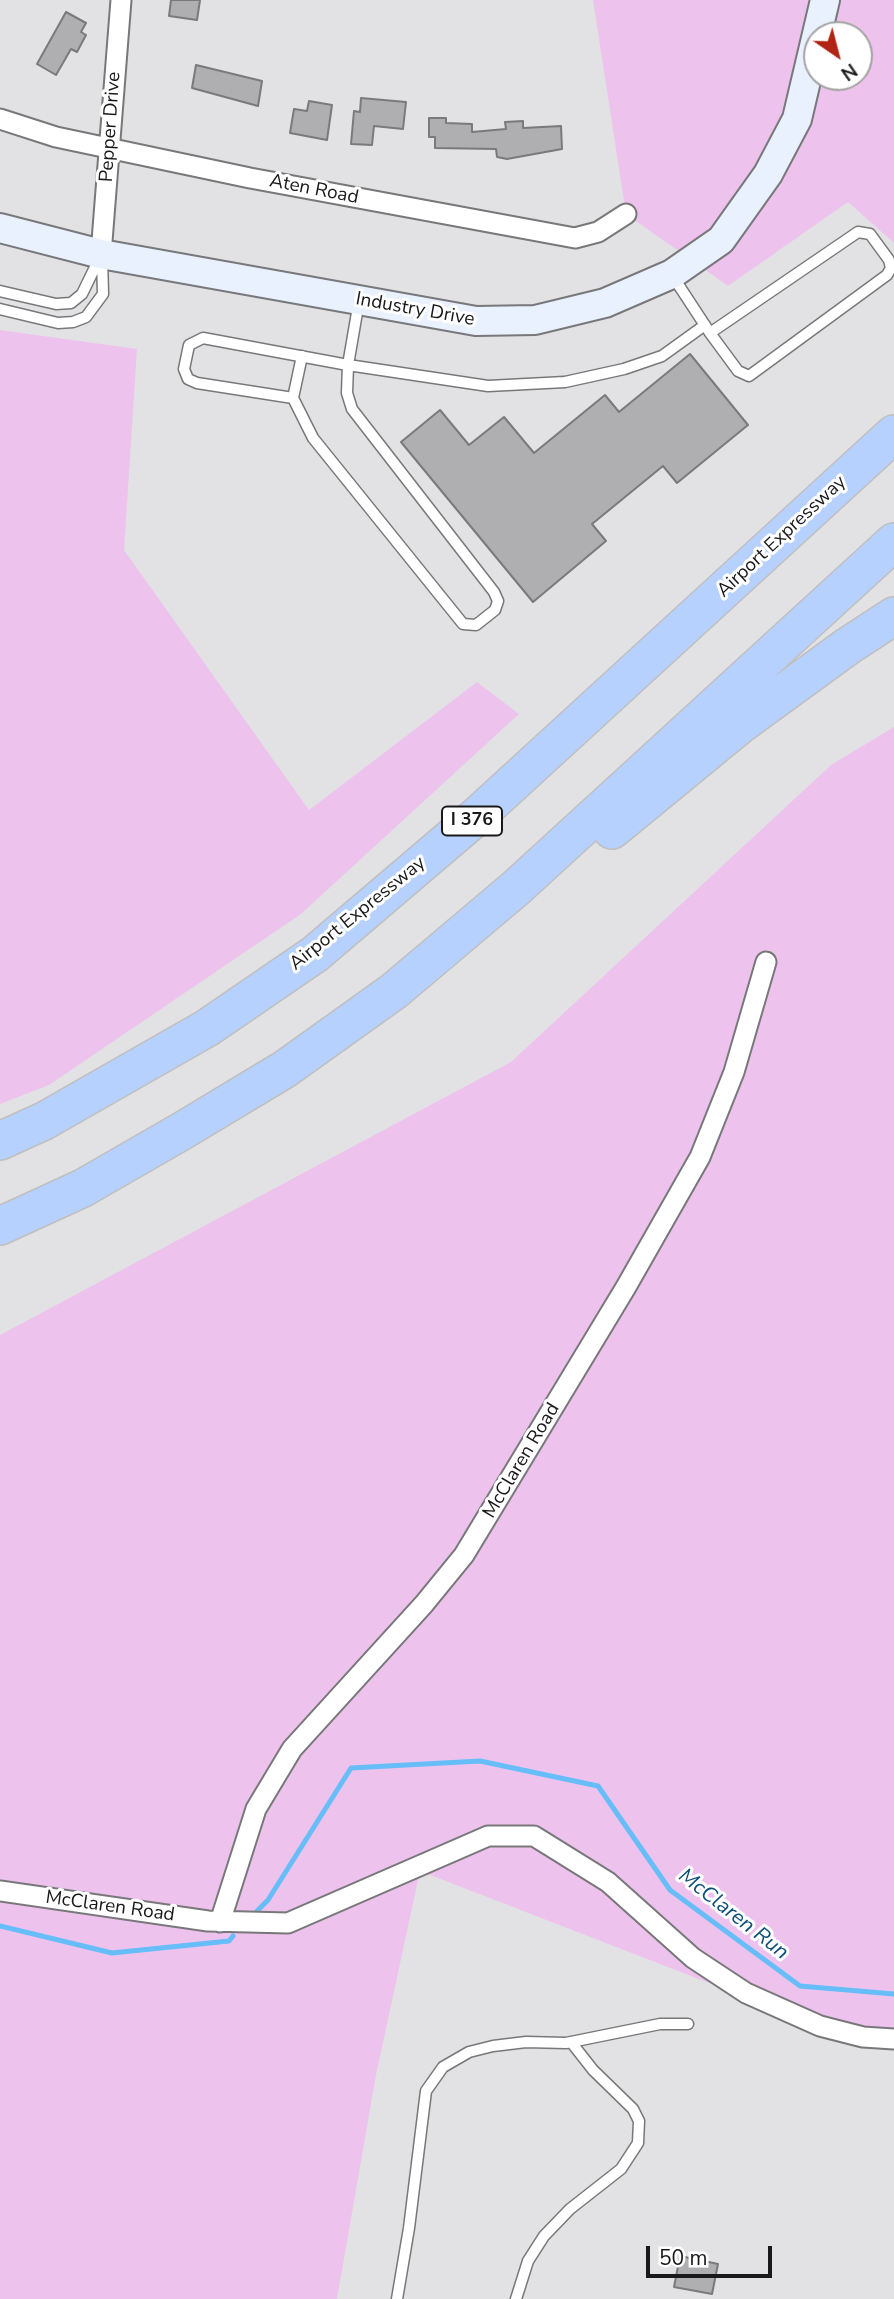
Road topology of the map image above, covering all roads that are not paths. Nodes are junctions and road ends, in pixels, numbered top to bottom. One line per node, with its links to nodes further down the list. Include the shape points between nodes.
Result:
1 (121, 0): 4 (street, Pepper Drive)
2 (825, 0): 8 (street, Industry Drive, via 797,119 768,174 721,240)
3 (0, 119): 4 (street, Aten Road)
4 (110, 148): 5 (street, Aten Road, via 575,238 597,232); 7 (street, Pepper Drive)
5 (626, 214)
6 (0, 228): 7 (street, Industry Drive)
7 (101, 254): 10 (lane, via 82,294 71,303); 11 (street, Industry Drive); 13 (lane, via 103,293 86,317 58,323)
8 (672, 274): 11 (street, Industry Drive, via 605,303 535,320 476,321); 14 (lane)
9 (0, 291): 10 (lane)
10 (21, 296): 13 (lane)
11 (359, 300): 16 (lane)
12 (0, 309): 13 (lane)
13 (17, 314)
14 (707, 329): 14 (lane, via 738,371 753,375 887,275 889,260 870,234 858,232); 16 (lane, via 662,356 565,382 488,386)
15 (302, 356): 16 (lane); 17 (lane); 17 (lane, via 203,338 195,339 187,349 184,369 192,382)
16 (348, 365): 17 (lane, via 347,393 352,409 497,597 495,611 476,625 463,624 313,438)
17 (293, 398)
18 (894, 418): 22 (highway)
19 (894, 434): 22 (highway, Airport Expressway / I 376)
20 (894, 542): 25 (highway, via 516,888 394,991 285,1069)
21 (894, 616): 25 (highway, via 741,724 358,1038 232,1115)
22 (477, 816): 24 (highway, Airport Expressway / I 376, via 314,954 218,1020 44,1121)
23 (766, 962): 28 (street, McClaren Road, via 734,1072 700,1157 464,1555 292,1749 256,1809)
24 (0, 1141)
25 (83, 1188): 26 (highway)
26 (0, 1226)
27 (0, 1891): 28 (street, McClaren Road)
28 (220, 1922): 30 (street, McClaren Road, via 288,1923 488,1836 534,1836 608,1882 693,1958 746,1993 820,2026)
29 (688, 2024): 31 (lane, via 660,2024)
30 (894, 2039)
31 (570, 2042): 32 (lane, via 526,2042 470,2052 443,2067 429,2084); 33 (lane, via 634,2109 639,2121 638,2143 621,2169 544,2236 528,2261)
32 (397, 2299)
33 (516, 2299)

